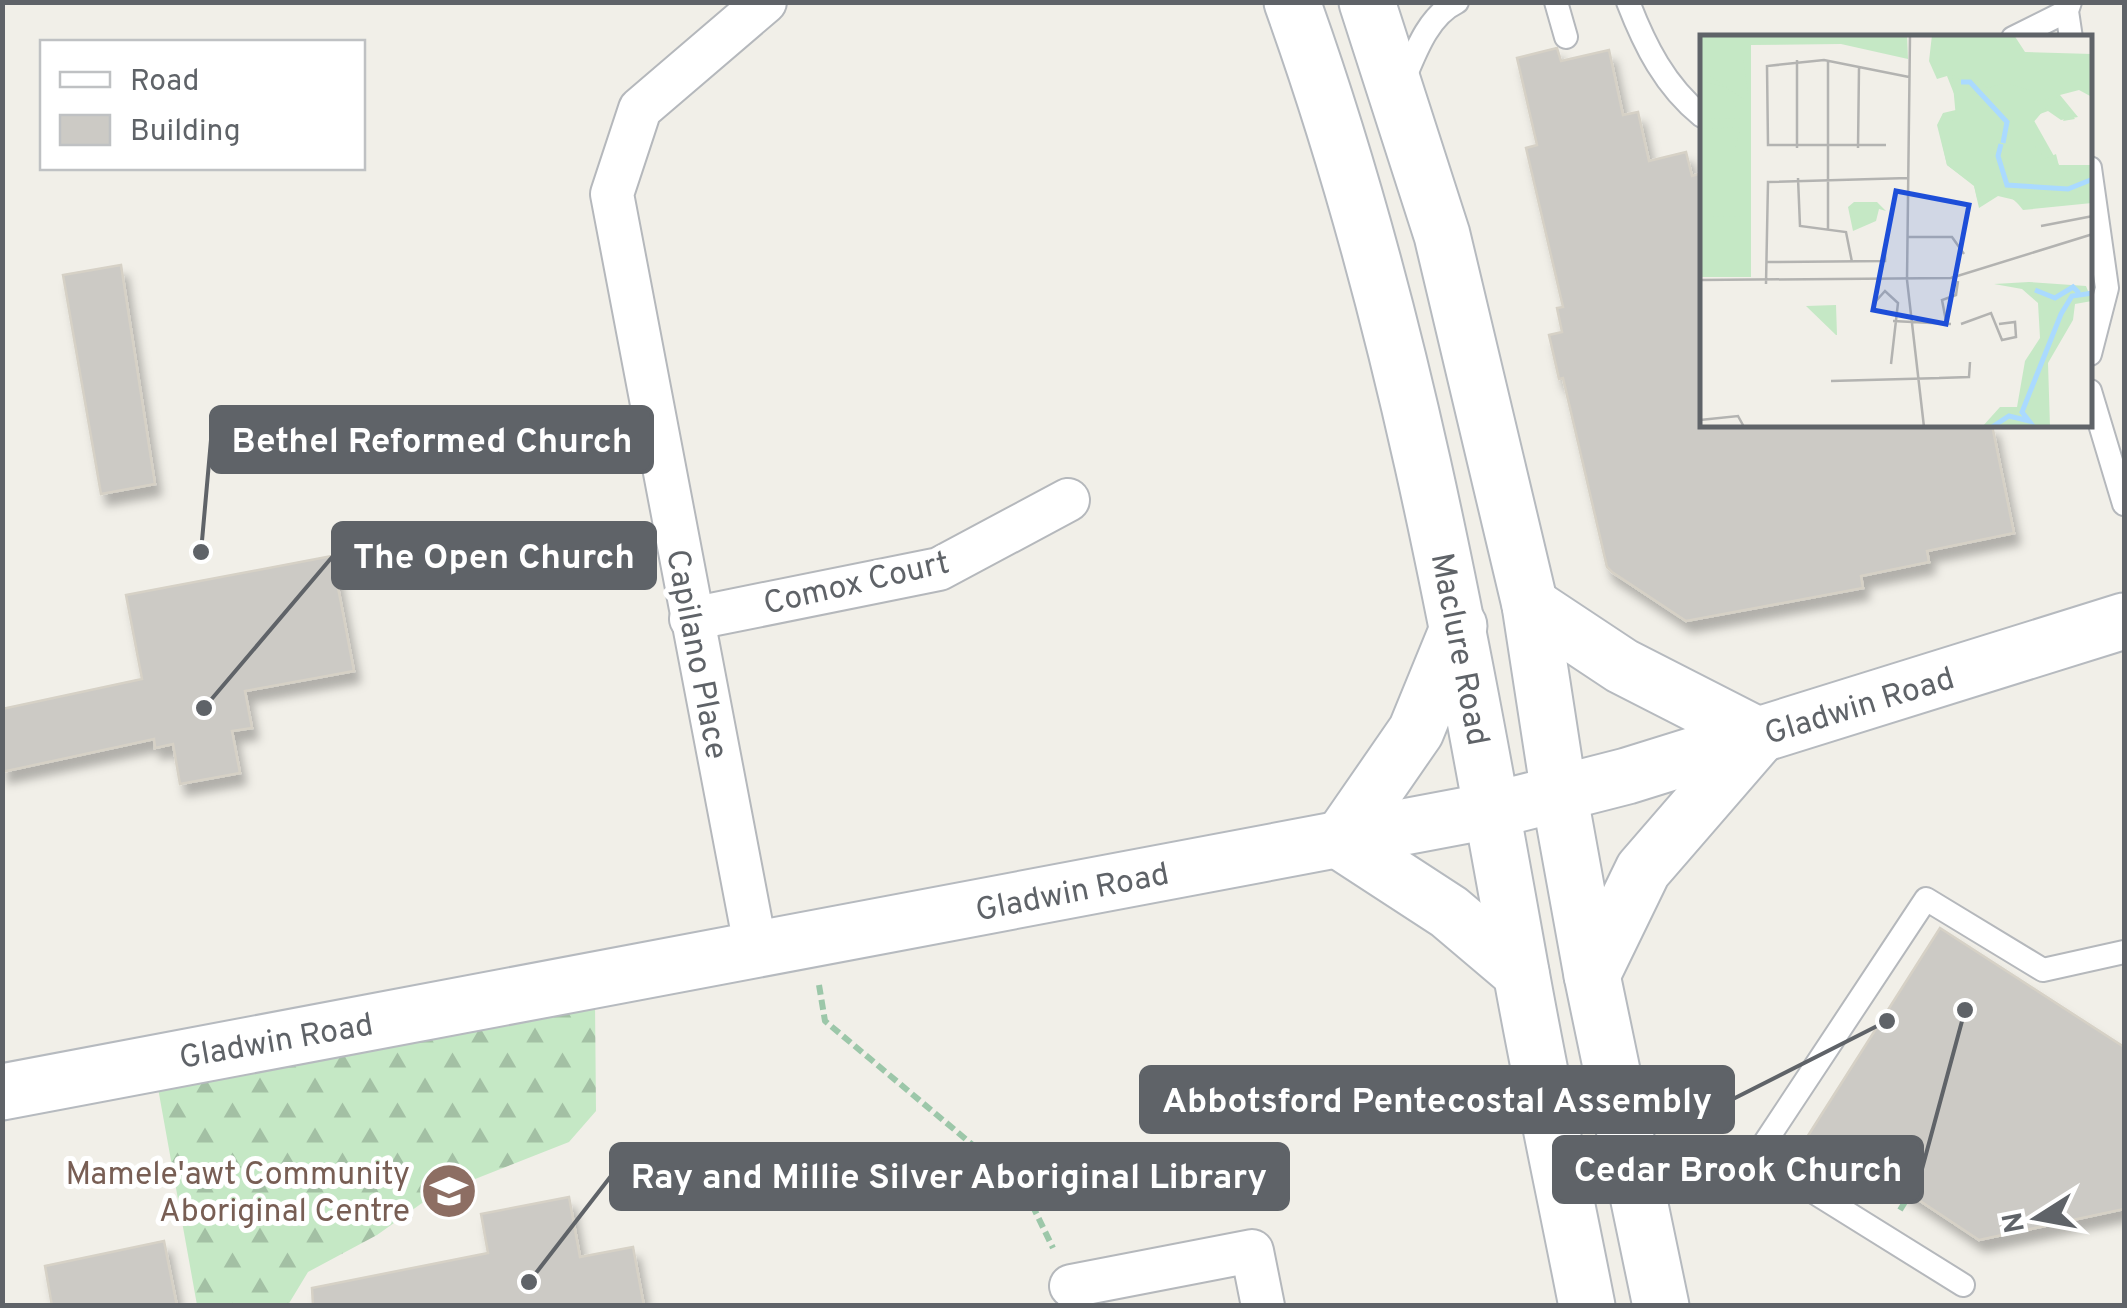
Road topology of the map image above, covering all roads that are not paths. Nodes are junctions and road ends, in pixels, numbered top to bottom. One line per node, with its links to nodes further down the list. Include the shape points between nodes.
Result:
1 (765, 2): 21 (street, Capilano Place, via 640,109 612,194)
2 (1292, 2): 23 (main road, Maclure Road, via 1374,257)
3 (1367, 2): 11 (main road)
4 (1457, 2): 11 (lane, via 1422,38)
5 (1556, 2): 10 (lane)
6 (1628, 2): 12 (lane, via 1647,52)
7 (2068, 7): 8 (lane); 9 (lane)
8 (2018, 35)
9 (2071, 35)
10 (1566, 37)
11 (1398, 92): 20 (main road, via 1442,235)
12 (1700, 114)
13 (2092, 183): 14 (lane)
14 (2106, 288): 15 (lane); 16 (lane)
15 (2124, 309)
16 (2092, 346)
17 (2092, 398): 19 (lane)
18 (1068, 500): 21 (street, Comox Court, via 940,569)
19 (2124, 504)
20 (1530, 605): 24 (main road, via 1622,666); 25 (main road)
21 (691, 619): 28 (street, Capilano Place)
22 (2124, 621): 24 (main road, Gladwin Road)
23 (1459, 626): 26 (main road, Maclure Road); 27 (main road, via 1416,732)
24 (1759, 736): 25 (main road, Gladwin Road); 31 (main road, via 1643,870)
25 (1559, 794): 26 (main road, Gladwin Road); 31 (main road)
26 (1494, 810): 27 (main road, Gladwin Road); 30 (main road, Maclure Road)
27 (1340, 841): 28 (main road, Gladwin Road); 30 (main road, via 1448,912)
28 (756, 950): 32 (main road, Gladwin Road)
29 (2124, 952): 33 (lane, via 2043,970 1926,899 1756,1156)
30 (1521, 974): 36 (main road, Maclure Road)
31 (1592, 975): 37 (main road)
32 (2, 1092)
33 (1963, 1285)
34 (1071, 1286): 35 (street, via 1252,1251)
35 (1263, 1306)
36 (1587, 1306)
37 (1661, 1306)

